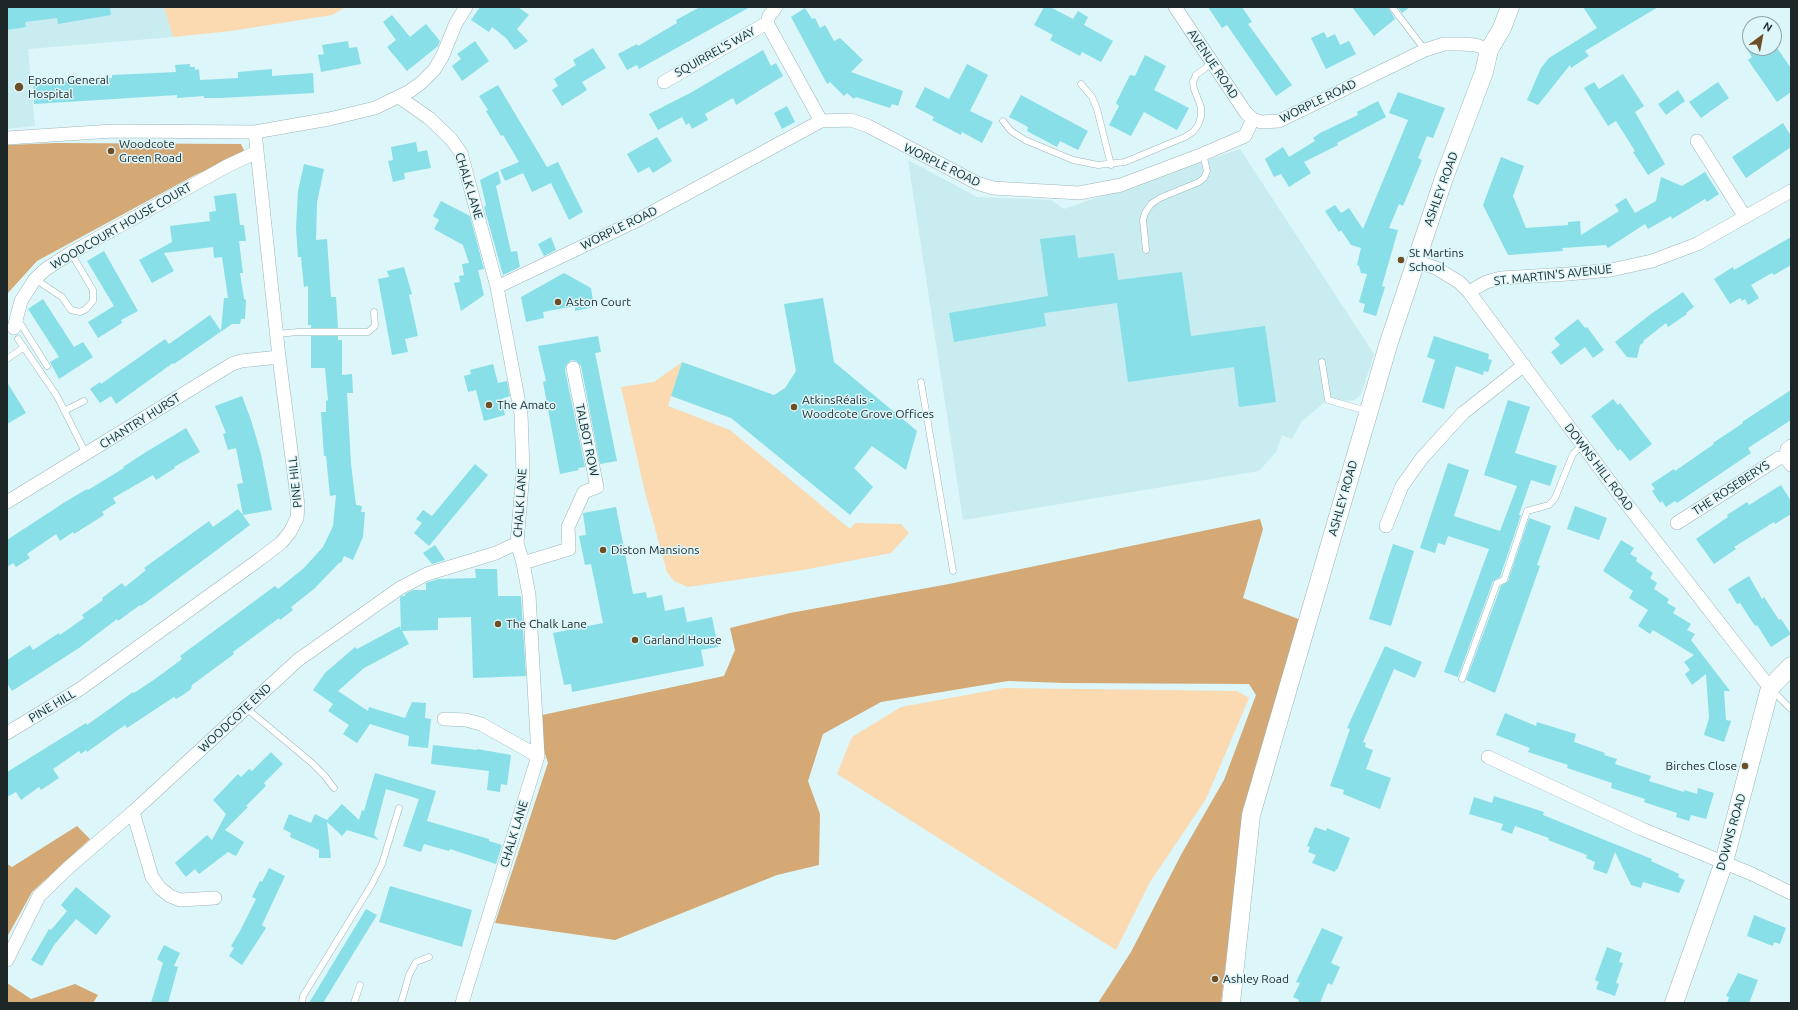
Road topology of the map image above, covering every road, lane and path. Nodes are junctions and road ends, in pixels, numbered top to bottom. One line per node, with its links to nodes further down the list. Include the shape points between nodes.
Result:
1 (466, 7): 12 (street, via 434,70 421,83)
2 (776, 7): 6 (street, SQUIRREL'S WAY)
3 (1175, 7): 9 (street, AVENUE ROAD)
4 (1392, 7): 7 (lane)
5 (1510, 7): 8 (main road, ASHLEY ROAD, via 1502,28)
6 (767, 23): 10 (street, SQUIRREL'S WAY); 14 (street, SQUIRREL'S WAY)
7 (1425, 50): 8 (street, WORPLE ROAD, via 1444,44 1476,45); 13 (street, WORPLE ROAD, via 1279,121 1261,122)
8 (1489, 50): 26 (main road, ASHLEY ROAD, via 1484,72)
9 (1212, 63): 13 (street, AVENUE ROAD, via 1246,113); 21 (lane, via 1196,75 1193,82 1201,112 1198,125 1193,132 1145,154)
10 (664, 82)
11 (1081, 84): 21 (lane, via 1092,97 1097,109)
12 (399, 97): 16 (street, via 375,108); 28 (street, CHALK LANE, via 451,139 461,153)
13 (1253, 119): 20 (street, WORPLE ROAD, via 1245,136)
14 (821, 121): 20 (street, WORPLE ROAD, via 851,120 868,126 977,183 993,188 1079,194 1121,185); 28 (street, WORPLE ROAD, via 636,221)
15 (1003, 121): 21 (lane, via 1011,131 1025,140 1058,155 1087,164)
16 (255, 132): 17 (street, via 113,131); 19 (street, PINE HILL)
17 (7, 138)
18 (1697, 141): 23 (street)
19 (257, 152): 25 (street, WOODCOURT HOUSE COURT, via 227,166); 32 (street, PINE HILL)
20 (1203, 154): 24 (lane, via 1207,171 1204,178 1160,198 1151,204 1145,213 1143,220)
21 (1111, 165)
22 (1791, 191): 23 (street, ST. MARTIN'S AVENUE)
23 (1745, 217): 29 (street, ST. MARTIN'S AVENUE, via 1696,244 1652,261 1611,270 1501,278 1486,282)
24 (1146, 250)
25 (71, 253): 27 (street, WOODCOURT HOUSE COURT); 27 (lane, via 92,290 93,301 86,309 80,312 71,310 62,297)
26 (1416, 261): 29 (street, DOWNS HILL ROAD, via 1442,272 1459,282); 43 (main road, ASHLEY ROAD)
27 (35, 279): 31 (street, WOODCOURT HOUSE COURT, via 21,301)
28 (496, 287): 50 (street, CHALK LANE, via 522,414 522,472)
29 (1469, 292): 37 (street, DOWNS HILL ROAD)
30 (374, 312): 32 (lane, via 375,326 368,332)
31 (16, 328): 33 (lane); 38 (lane)
32 (277, 334): 34 (street, PINE HILL)
33 (24, 347): 35 (lane); 42 (lane)
34 (279, 357): 45 (street, CHANTRY HURST, via 232,364); 59 (street, PINE HILL, via 298,505 297,518 290,532 281,543 142,646 80,689)
35 (7, 359)
36 (1322, 362): 43 (lane, via 1328,400)
37 (1524, 365): 44 (street, DOWNS HILL ROAD); 49 (street, via 1463,413 1422,458 1402,486)
38 (47, 366)
39 (573, 368): 51 (street, TALBOT ROW, via 597,487 584,492 568,527 569,550)
40 (921, 382): 52 (lane)
41 (84, 401): 42 (lane)
42 (64, 411): 45 (lane)
43 (1368, 411): 75 (main road, ASHLEY ROAD, via 1251,815)
44 (1582, 445): 54 (lane, via 1573,454 1555,498 1549,505 1528,511 1504,580 1497,583); 55 (street, DOWNS HILL ROAD)
45 (86, 454): 47 (street, CHANTRY HURST)
46 (1789, 456): 48 (street, THE ROSEBERYS, via 1779,458)
47 (7, 502)
48 (1678, 523)
49 (1386, 526)
50 (517, 543): 51 (street, CHALK LANE); 56 (street, WOODCOTE END, via 496,553 428,574 400,588 298,660)
51 (523, 563): 60 (street, CHALK LANE, via 529,594)
52 (953, 571)
53 (1791, 666): 55 (main road, DOWNS ROAD)
54 (1462, 679)
55 (1770, 688): 57 (lane); 65 (main road, DOWNS ROAD)
56 (246, 708): 62 (lane, via 312,763); 64 (street, WOODCOTE END)
57 (1791, 709)
58 (444, 719): 60 (street, via 481,724)
59 (7, 733)
60 (538, 756): 74 (street, CHALK LANE)
61 (1488, 757): 65 (street, via 1642,829)
62 (334, 788)
63 (399, 808): 71 (lane, via 382,864)
64 (134, 812): 67 (street, via 152,876 160,888 180,900); 69 (street, WOODCOTE END, via 39,896)
65 (1724, 862): 66 (street); 76 (main road, DOWNS ROAD)
66 (1791, 893)
67 (215, 898)
68 (429, 957): 73 (lane, via 416,962 409,975)
69 (7, 960)
70 (360, 985): 72 (lane)
71 (302, 1003)
72 (354, 1003)
73 (401, 1003)
74 (462, 1003)
75 (1231, 1003)
76 (1674, 1003)

